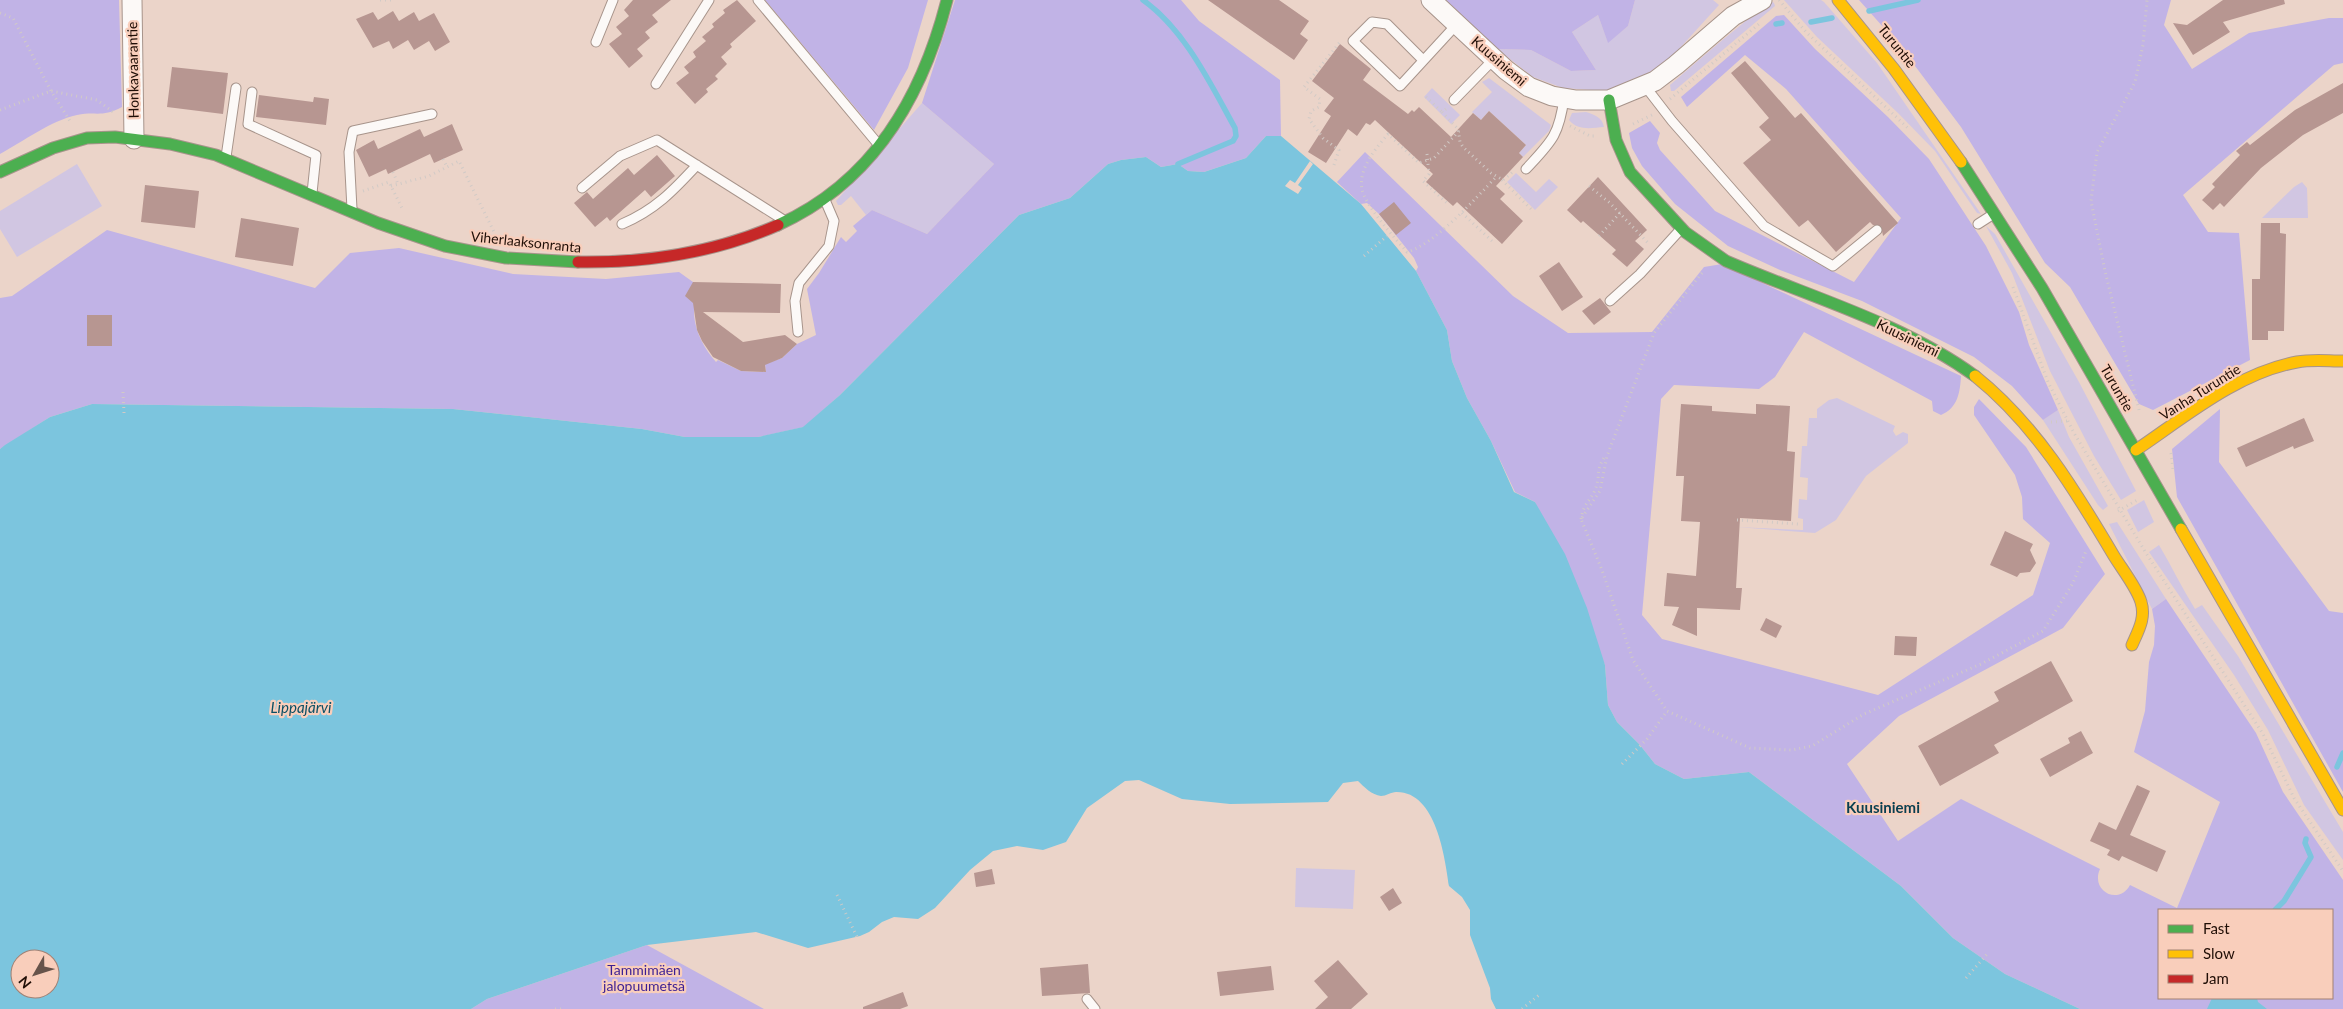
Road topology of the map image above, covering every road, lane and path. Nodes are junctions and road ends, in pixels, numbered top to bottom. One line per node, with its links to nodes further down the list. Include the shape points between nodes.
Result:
1 (132, 0): 43 (street, Honkavaarantie)
2 (380, 0): 3 (path)
3 (395, 0)
4 (613, 0): 19 (lane)
5 (709, 0): 22 (lane)
6 (758, 0): 44 (lane)
7 (947, 0): 44 (street, Viherlaaksonranta, via 919,86)
8 (1432, 0): 17 (street, Kuusiniemi)
9 (1779, 0): 13 (path)
10 (1838, 0): 68 (street, Turuntie, via 1929,113)
11 (2147, 0): 88 (path, via 2135,82 2097,152 2091,201)
12 (1769, 5): 13 (path); 14 (street, Kuusiniemi)
13 (1783, 5): 42 (path, via 1806,32)
14 (1737, 8): 23 (street, Kuusiniemi, via 1676,66)
15 (0, 13): 25 (path, via 13,18)
16 (1762, 22): 31 (path)
17 (1457, 24): 20 (street, Kuusiniemi); 21 (lane)
18 (1353, 41): 21 (lane, via 1372,22 1387,24); 21 (lane, via 1400,86); 50 (path, via 1338,42 1304,87 1320,99 1319,107 1311,111 1309,118 1324,138 1339,150)
19 (596, 42)
20 (1494, 59): 28 (street, Kuusiniemi, via 1529,88); 29 (lane)
21 (1423, 60)
22 (656, 84)
23 (1645, 86): 30 (street, Kuusiniemi); 31 (lane)
24 (236, 88): 46 (lane)
25 (50, 91): 32 (path); 35 (path, via 97,100 123,119); 38 (path)
26 (252, 92): 61 (lane, via 248,124 316,155)
27 (1426, 97): 33 (path)
28 (1564, 98): 30 (street, Kuusiniemi); 37 (lane)
29 (1454, 100): 33 (path)
30 (1609, 100): 41 (street, Kuusiniemi)
31 (1661, 107): 41 (path, via 1640,122); 75 (lane, via 1764,226 1833,266)
32 (0, 110)
33 (1442, 112): 40 (path)
34 (432, 114): 62 (lane, via 353,132 349,152)
35 (113, 119)
36 (78, 120): 38 (path)
37 (1561, 122): 41 (path, via 1590,136); 52 (lane, via 1551,143)
38 (71, 123): 39 (path)
39 (63, 128)
40 (1459, 131): 48 (path, via 1434,158); 55 (path, via 1464,147)
41 (1614, 132): 74 (street, Kuusiniemi, via 1626,165)
42 (1915, 136)
43 (134, 139): 46 (street, Viherlaaksonranta, via 200,150); 53 (street, Viherlaaksonranta, via 91,137 72,141)
44 (880, 146): 63 (street, Viherlaaksonranta)
45 (1427, 154): 48 (path)
46 (225, 159): 61 (street, Viherlaaksonranta)
47 (443, 159): 51 (path)
48 (1428, 160): 64 (path, via 1429,174 1423,181); 67 (path, via 1419,163 1388,134 1372,154 1364,173 1362,189 1377,216 1407,252 1416,250)
49 (697, 165): 60 (lane, via 658,140 620,156); 71 (lane); 72 (lane, via 666,198 643,215)
50 (1334, 165)
51 (447, 167): 57 (path, via 429,176); 78 (path, via 459,161)
52 (1526, 168): 56 (path, via 1520,167)
53 (0, 172)
54 (393, 172): 57 (path)
55 (1496, 177): 56 (path); 67 (path)
56 (1501, 179): 65 (path)
57 (398, 184): 58 (path)
58 (391, 186): 62 (path, via 389,182); 70 (path)
59 (1589, 186): 69 (path)
60 (582, 188)
61 (312, 195): 66 (street, Viherlaaksonranta)
62 (350, 195): 66 (lane)
63 (825, 200): 71 (street, Viherlaaksonranta); 85 (lane, via 834,221 829,246 799,283 795,301)
64 (1448, 204)
65 (1533, 211)
66 (352, 212): 71 (street, Viherlaaksonranta, via 399,232 448,247 548,262 591,263 646,261 704,251 735,244)
67 (1462, 212): 79 (path)
68 (1996, 212): 73 (lane); 91 (street, Turuntie)
69 (1620, 213): 77 (path); 80 (path)
70 (406, 216)
71 (786, 222)
72 (622, 224)
73 (1978, 224)
74 (1680, 230): 80 (lane); 98 (street, Kuusiniemi, via 1726,261 1939,352 1984,382 2035,434)
75 (1877, 230)
76 (1388, 236): 81 (path)
77 (1599, 236)
78 (497, 238)
79 (1492, 242)
80 (1658, 253): 84 (lane)
81 (1364, 256)
82 (1708, 266): 92 (path, via 1654,333)
83 (2012, 284): 94 (path, via 2048,382)
84 (1610, 301)
85 (798, 332)
86 (2343, 361): 91 (street, Vanha Turuntie, via 2294,363 2251,377)
87 (123, 392): 89 (path)
88 (2139, 410)
89 (124, 413)
90 (2170, 447): 93 (path, via 2171,481)
91 (2136, 450): 93 (street, Turuntie)
92 (1608, 453): 95 (path, via 1600,491); 95 (path, via 1599,465 1595,490 1584,506)
93 (2156, 490): 94 (path); 103 (street, Turuntie)
94 (2120, 510): 98 (path); 104 (path, via 2263,734 2294,798)
95 (1581, 519): 101 (path, via 1633,660)
96 (1737, 520): 97 (path)
97 (1798, 524)
98 (2095, 526): 100 (street, Kuusiniemi, via 2141,601 2143,620)
99 (2087, 548): 101 (path, via 2073,582 2043,631 1981,664 1864,714 1812,746 1792,750 1750,748)
100 (2132, 645)
101 (1667, 711): 102 (path, via 1647,739)
102 (1622, 764)
103 (2343, 810)
104 (2343, 871)
105 (837, 895): 106 (path)
106 (858, 939)
107 (1988, 952): 108 (path)
108 (1966, 978)
109 (1539, 995): 114 (path)
110 (1086, 999): 113 (lane)
111 (555, 1009): 112 (path)
112 (562, 1009)
113 (1095, 1009)
114 (1522, 1009)

